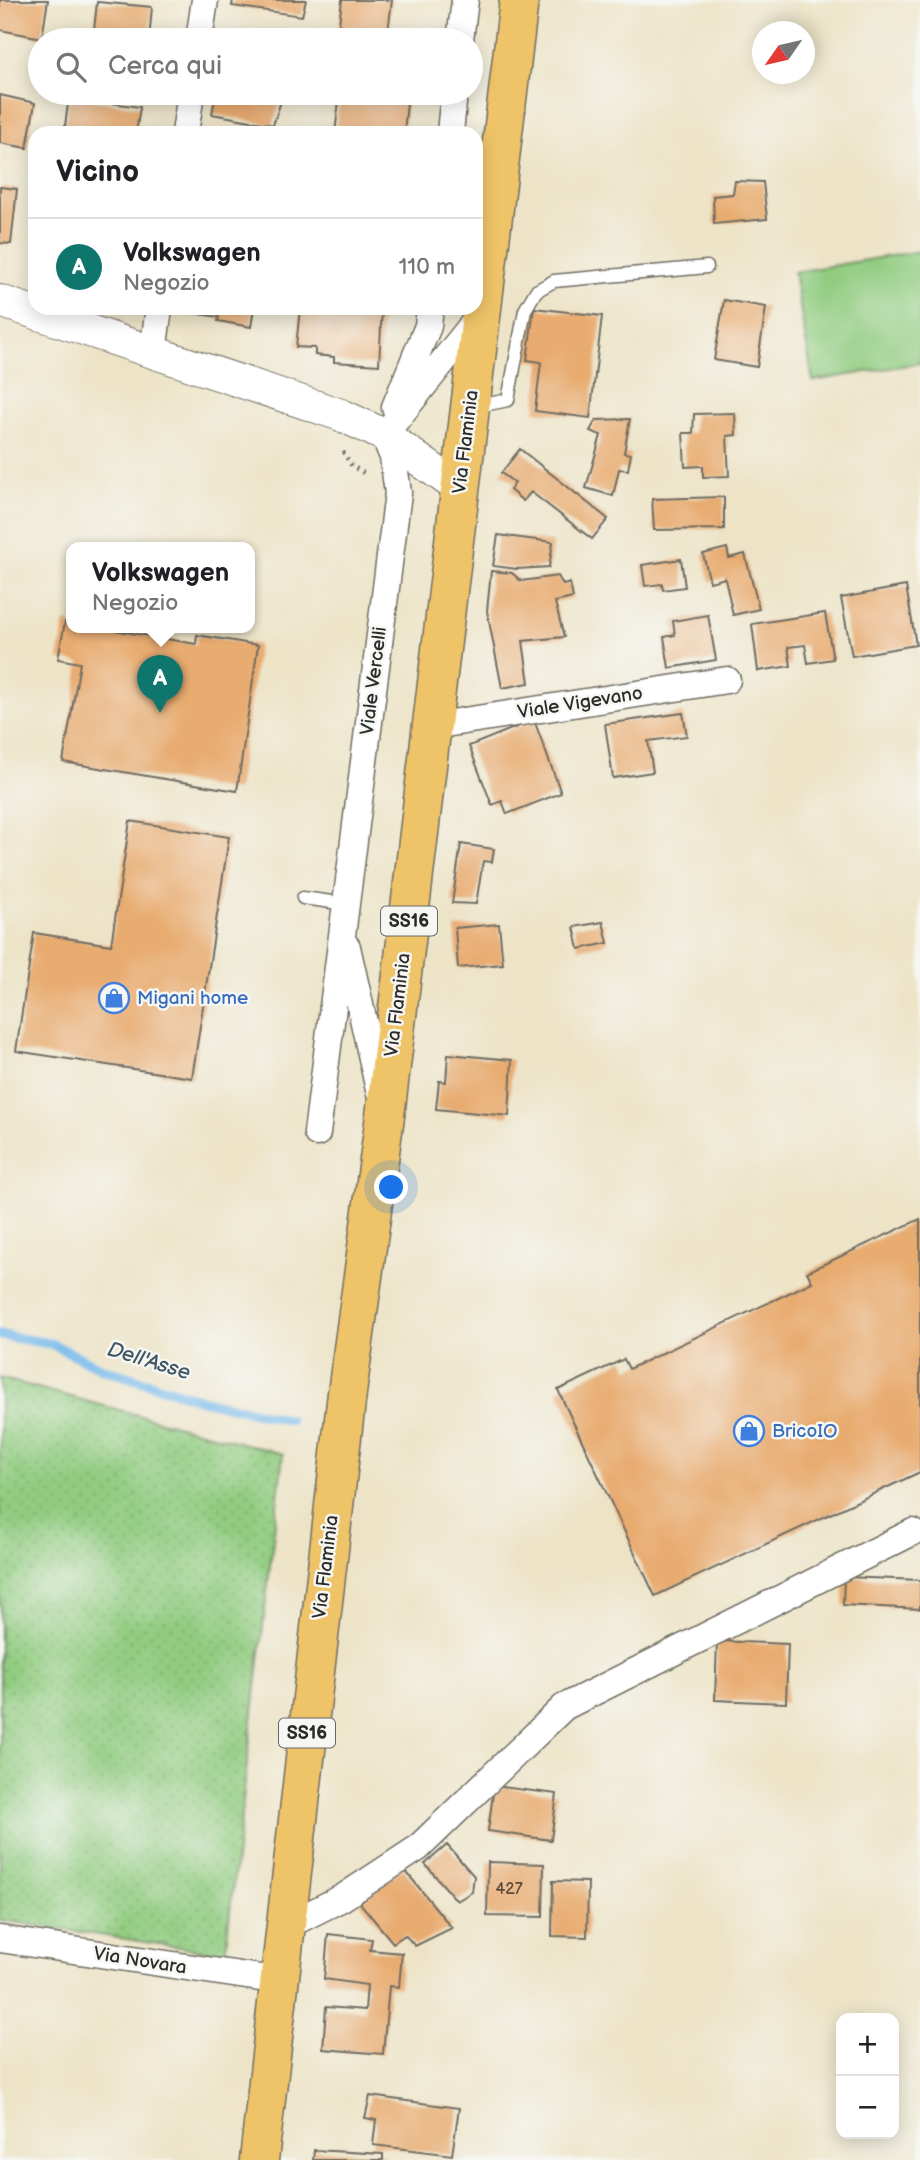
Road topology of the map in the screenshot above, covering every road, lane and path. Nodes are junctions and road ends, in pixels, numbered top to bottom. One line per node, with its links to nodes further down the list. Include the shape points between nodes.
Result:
1 (205, 0): 4 (street)
2 (465, 0): 5 (street)
3 (519, 0): 11 (main road, Via Flaminia / SS16)
4 (201, 28)
5 (462, 28)
6 (189, 105): 8 (street)
7 (453, 105): 9 (street)
8 (186, 126)
9 (451, 126)
10 (707, 267): 20 (lane, via 555,281 536,291 525,310 508,400)
11 (483, 297)
12 (0, 301): 13 (street)
13 (28, 310)
14 (42, 315): 19 (street)
15 (158, 315): 19 (street)
16 (429, 315): 21 (street)
17 (480, 315): 21 (street)
18 (481, 315): 20 (main road, Via Flaminia / SS16)
19 (153, 352): 21 (street, via 303,401)
20 (470, 408): 22 (main road, Via Flaminia / SS16)
21 (384, 435): 22 (street); 26 (street, Viale Vercelli, via 393,457 398,493)
22 (460, 488): 24 (main road, Via Flaminia / SS16)
23 (727, 680): 24 (street, Viale Vigevano)
24 (432, 726): 27 (main road, Via Flaminia / SS16)
25 (303, 898): 26 (lane)
26 (344, 916): 27 (street, Viale Vercelli); 28 (street, Viale Vercelli)
27 (385, 1116): 30 (main road, Via Flaminia / SS16, via 347,1393)
28 (317, 1133)
29 (913, 1531): 30 (street, via 564,1707 418,1848 342,1898)
30 (286, 1926): 32 (main road, Via Flaminia / SS16)
31 (0, 1939): 32 (street, Via Novara)
32 (280, 1981): 33 (main road, Via Flaminia / SS16)
33 (258, 2160)

